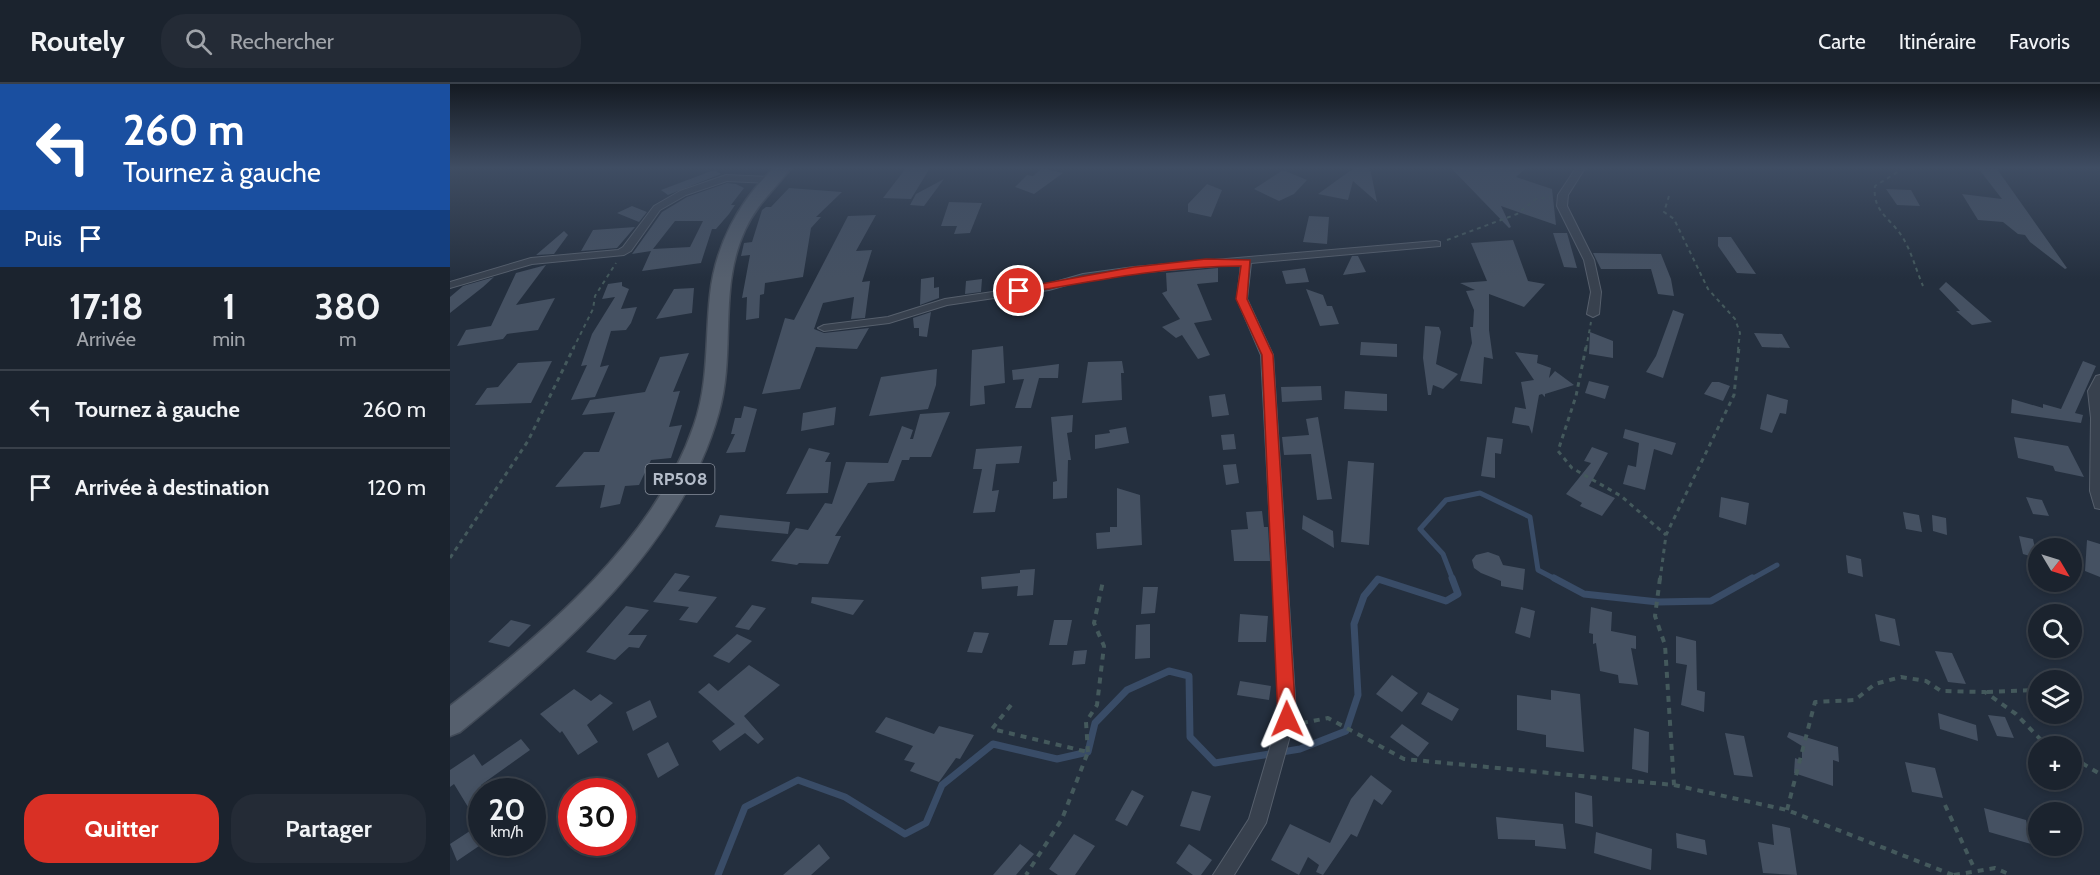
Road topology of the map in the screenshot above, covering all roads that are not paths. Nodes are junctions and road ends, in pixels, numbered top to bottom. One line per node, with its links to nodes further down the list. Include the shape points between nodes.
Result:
1 (662, 205): 6 (street, via 627,249 620,252 531,261)
2 (752, 205): 11 (main road, RP508, via 736,225 719,278 713,391 695,450 659,514 589,598 509,675)
3 (1562, 205): 7 (street, via 1589,260 1596,292)
4 (1436, 244): 5 (street)
5 (1246, 262): 8 (street, via 1083,277 1049,287 937,303 889,320); 12 (street, via 1242,299 1268,355 1288,714 1257,823)
6 (450, 285)
7 (1593, 314)
8 (824, 328)
9 (2100, 379): 10 (street, via 2094,391)
10 (2100, 504)
11 (450, 723)
12 (1222, 875)

